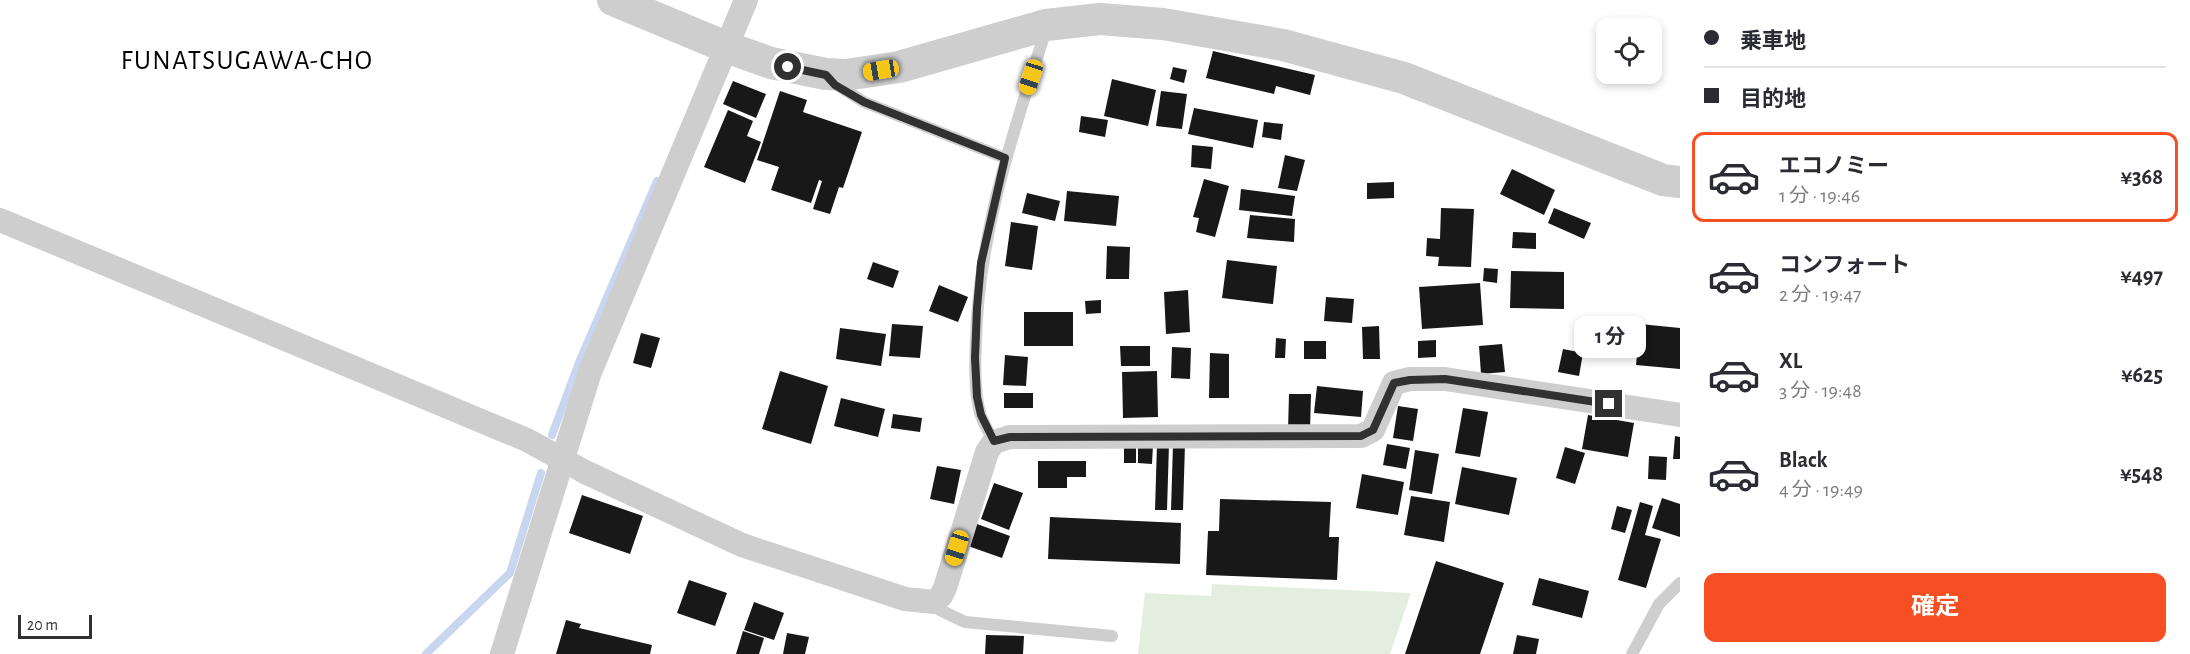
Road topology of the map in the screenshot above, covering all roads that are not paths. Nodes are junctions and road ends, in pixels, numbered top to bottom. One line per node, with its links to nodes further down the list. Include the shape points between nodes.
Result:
1 (613, 0): 4 (street)
2 (747, 0): 4 (street)
3 (1046, 26): 5 (street, via 898,67); 6 (lane); 7 (street, via 1100,19 1163,24 1283,45 1404,78 1663,180)
4 (726, 47): 5 (street, via 771,63); 11 (street, via 608,325)
5 (826, 75): 6 (lane, via 864,102)
6 (1005, 158): 10 (lane, via 981,263 975,358 981,415)
7 (1680, 182)
8 (0, 220): 11 (street, via 527,440)
9 (1680, 415): 10 (street, via 1445,379 1410,380 1394,383 1373,430 1361,436 1010,437)
10 (994, 441): 13 (street, via 987,452 945,588)
11 (564, 460): 13 (street, via 742,545 905,599); 15 (street)
12 (1680, 583): 16 (lane, via 1659,604)
13 (934, 602): 14 (lane, via 940,610 965,622)
14 (1112, 636)
15 (502, 654)
16 (1632, 654)

